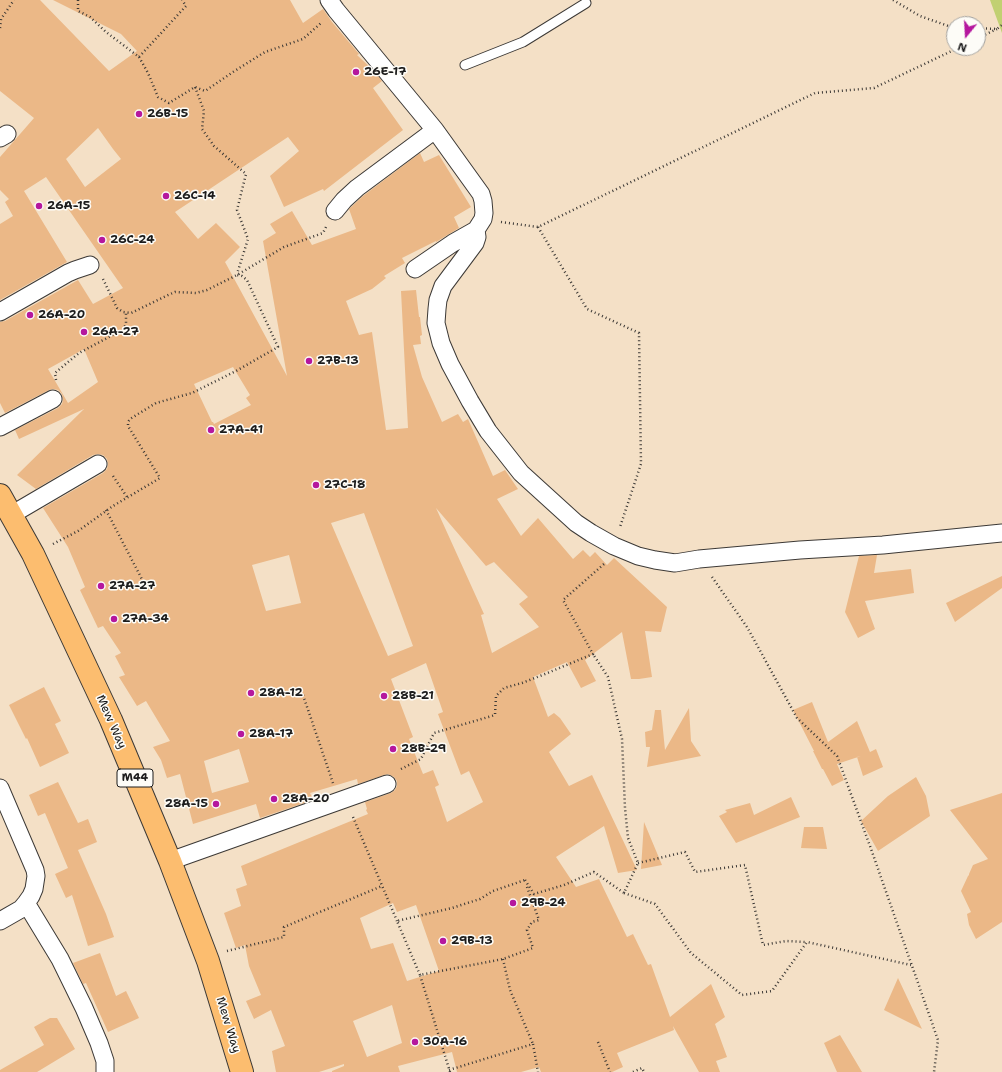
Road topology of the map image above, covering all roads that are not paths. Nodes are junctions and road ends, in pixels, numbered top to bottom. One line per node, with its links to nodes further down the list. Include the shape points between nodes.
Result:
1 (588, 1): 3 (lane, via 523,42)
2 (333, 5): 4 (street)
3 (465, 65)
4 (435, 130): 5 (street, via 357,188); 6 (street, via 484,201)
5 (335, 211)
6 (479, 224): 8 (street); 15 (street, via 475,243 443,286 438,300 436,323 441,343 488,431 521,473 576,523 591,533 638,556 675,563)
7 (90, 265): 9 (street, via 68,273)
8 (414, 270)
9 (0, 312)
10 (53, 399): 11 (street)
11 (0, 427)
12 (98, 464): 14 (street)
13 (0, 495): 14 (main road, Mew Way / M44)
14 (11, 515): 18 (main road, Mew Way / M44, via 33,554 111,720)
15 (1002, 533)
16 (387, 784): 18 (street)
17 (0, 788): 19 (street, via 35,870 36,882)
18 (170, 861): 22 (main road, Mew Way / M44, via 208,961)
19 (26, 903): 20 (street, via 21,909); 21 (street, via 60,959 84,1008 99,1043)
20 (0, 921)
21 (105, 1072)
22 (242, 1072)

